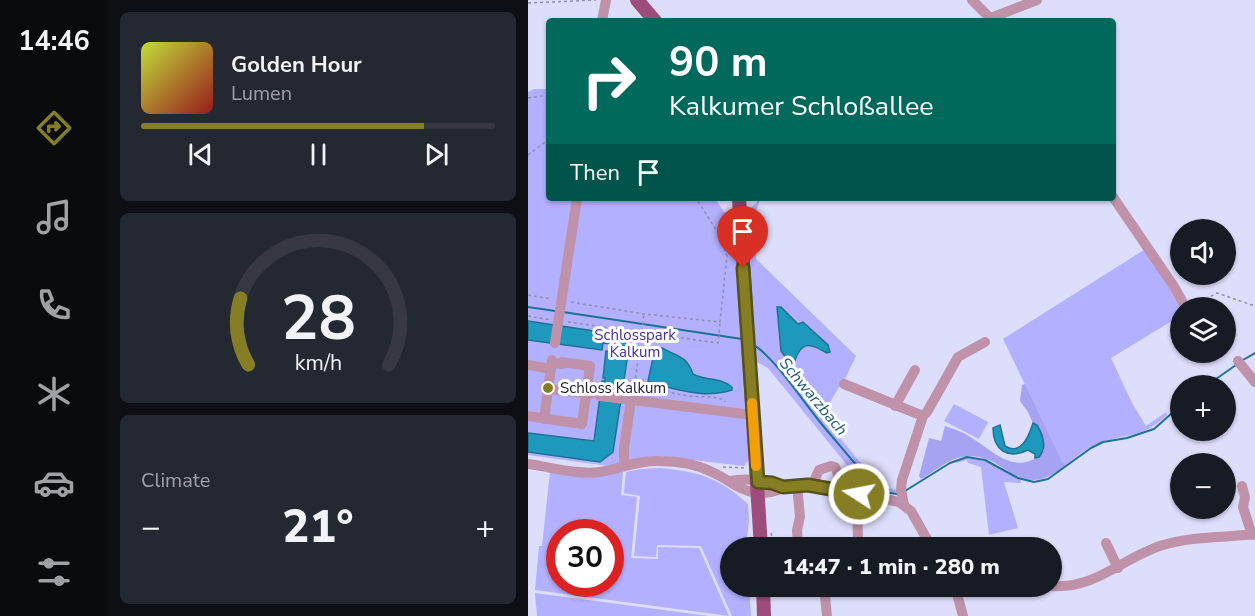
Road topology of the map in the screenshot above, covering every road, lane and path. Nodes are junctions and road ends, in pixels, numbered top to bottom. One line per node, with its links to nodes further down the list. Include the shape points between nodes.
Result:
1 (595, 0): 6 (path)
2 (606, 0): 7 (street)
3 (637, 0): 8 (main road)
4 (972, 0): 9 (street)
5 (1037, 0): 10 (street)
6 (528, 3)
7 (603, 18)
8 (652, 18)
9 (990, 18)
10 (996, 18)
11 (546, 95): 12 (path)
12 (528, 98)
13 (546, 141): 14 (path)
14 (528, 154)
15 (577, 201): 27 (street)
16 (698, 201): 20 (path, via 720,236)
17 (739, 201): 46 (main road)
18 (1116, 201): 22 (street)
19 (734, 255): 20 (path)
20 (727, 256): 30 (path)
21 (528, 296): 27 (path)
22 (1180, 297)
23 (1209, 297): 24 (path, via 1217,293)
24 (1229, 297)
25 (1236, 300): 26 (path)
26 (1255, 306)
27 (559, 314): 28 (path); 29 (path); 31 (path); 33 (street)
28 (644, 314): 30 (path); 31 (path)
29 (528, 316)
30 (720, 322): 31 (path, via 718,343)
31 (642, 332): 38 (path)
32 (985, 342): 48 (street, via 958,357)
33 (555, 343)
34 (1240, 363): 39 (street)
35 (552, 364): 36 (street); 41 (street); 42 (street, via 590,366)
36 (528, 365)
37 (915, 369): 44 (street)
38 (635, 380): 43 (path); 45 (path, via 645,380 647,386 664,392 716,396 724,399)
39 (1255, 382)
40 (844, 384): 44 (street)
41 (548, 389): 42 (street); 49 (street)
42 (592, 395): 43 (street); 49 (street, via 582,424)
43 (632, 400): 45 (street); 51 (street)
44 (895, 406): 48 (street)
45 (726, 412): 46 (street)
46 (753, 415): 55 (main road)
47 (528, 416): 49 (street)
48 (923, 416): 58 (street, via 912,445)
49 (543, 419)
50 (528, 464): 51 (street, via 590,472)
51 (624, 466): 55 (street, via 658,461 685,464 712,472 737,488)
52 (797, 485): 53 (street); 55 (street, via 772,493); 63 (street)
53 (812, 486): 56 (street); 56 (street, via 819,470 831,466 838,474)
54 (1242, 486): 60 (street, via 1243,507)
55 (758, 487): 61 (main road)
56 (838, 490): 57 (street)
57 (859, 494): 58 (street); 64 (street)
58 (902, 497): 65 (street)
59 (771, 531): 62 (path)
60 (1254, 535): 67 (street, via 1173,542)
61 (760, 537)
62 (772, 537)
63 (796, 537)
64 (858, 537)
65 (926, 537)
66 (1106, 543): 67 (street)
67 (1118, 568): 68 (street, via 1085,582)
68 (1062, 585)
69 (763, 597): 72 (main road)
70 (825, 597): 73 (street)
71 (958, 597): 74 (street)
72 (764, 616)
73 (827, 616)
74 (963, 616)

